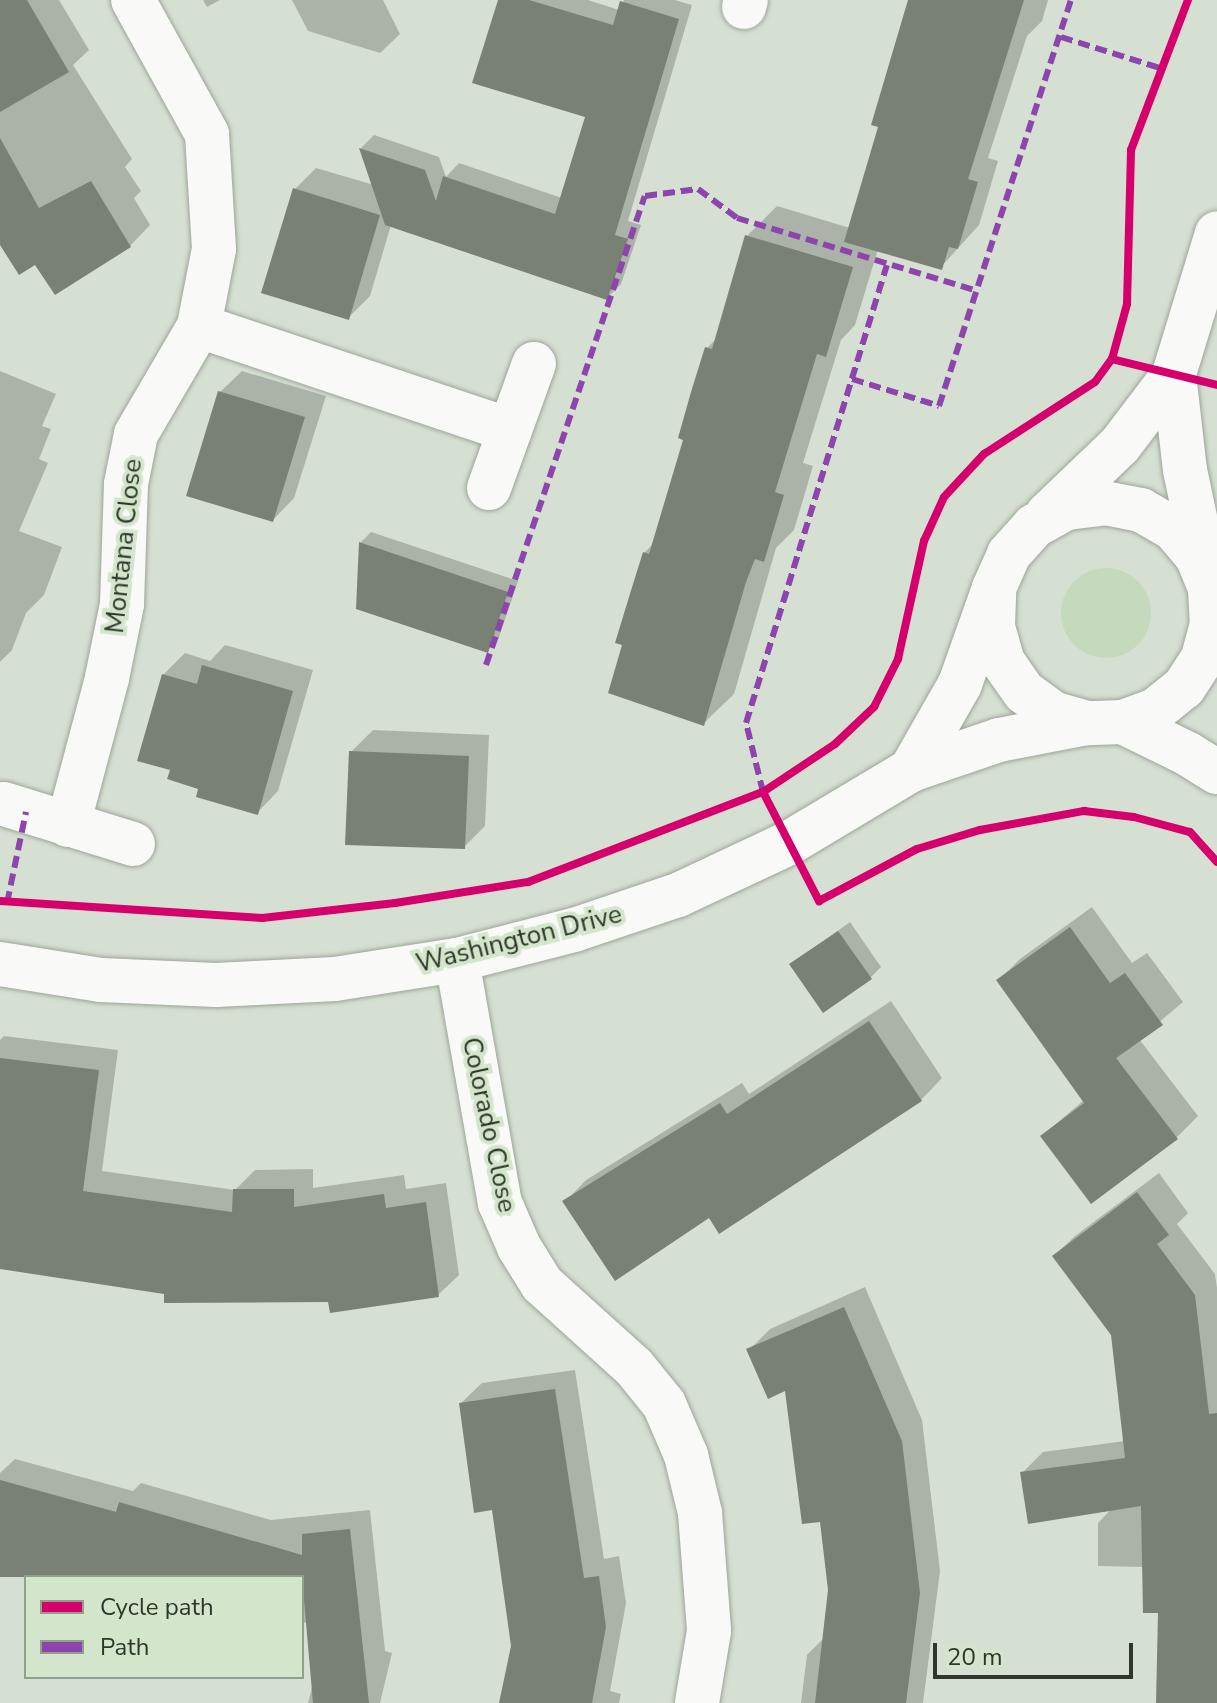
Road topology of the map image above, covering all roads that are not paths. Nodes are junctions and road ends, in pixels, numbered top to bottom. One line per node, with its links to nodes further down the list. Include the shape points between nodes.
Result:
1 (133, 0): 3 (street, Montana Close, via 207,134 214,249)
2 (1217, 233): 5 (street)
3 (199, 326): 6 (street); 15 (street, Montana Close, via 136,434 126,484 122,604)
4 (534, 364): 6 (street)
5 (1174, 374): 8 (street, via 1120,445); 10 (street, via 1185,470)
6 (510, 430): 7 (street)
7 (489, 488)
8 (1034, 526): 9 (street, via 1009,554); 10 (street, via 1067,508 1105,503 1141,510 1174,529 1197,556)
9 (994, 588): 11 (street, via 993,626 1003,662 1024,692 1053,713); 12 (street, Washington Drive, via 960,684)
10 (1213, 622): 11 (street, via 1203,658 1184,687 1156,710)
11 (1105, 722): 12 (street, Washington Drive, via 999,740); 13 (street, via 1188,754)
12 (911, 770): 17 (street, Washington Drive, via 789,843 678,895 574,930)
13 (1217, 772)
14 (4, 804): 15 (street)
15 (68, 825): 16 (street)
16 (133, 844)
17 (457, 960): 18 (street, Washington Drive, via 335,979 216,985 101,980); 19 (street, Colorado Close, via 500,1203 519,1247 542,1284 634,1367 664,1404 686,1455 700,1513 709,1631)
18 (0, 964)
19 (697, 1703)

